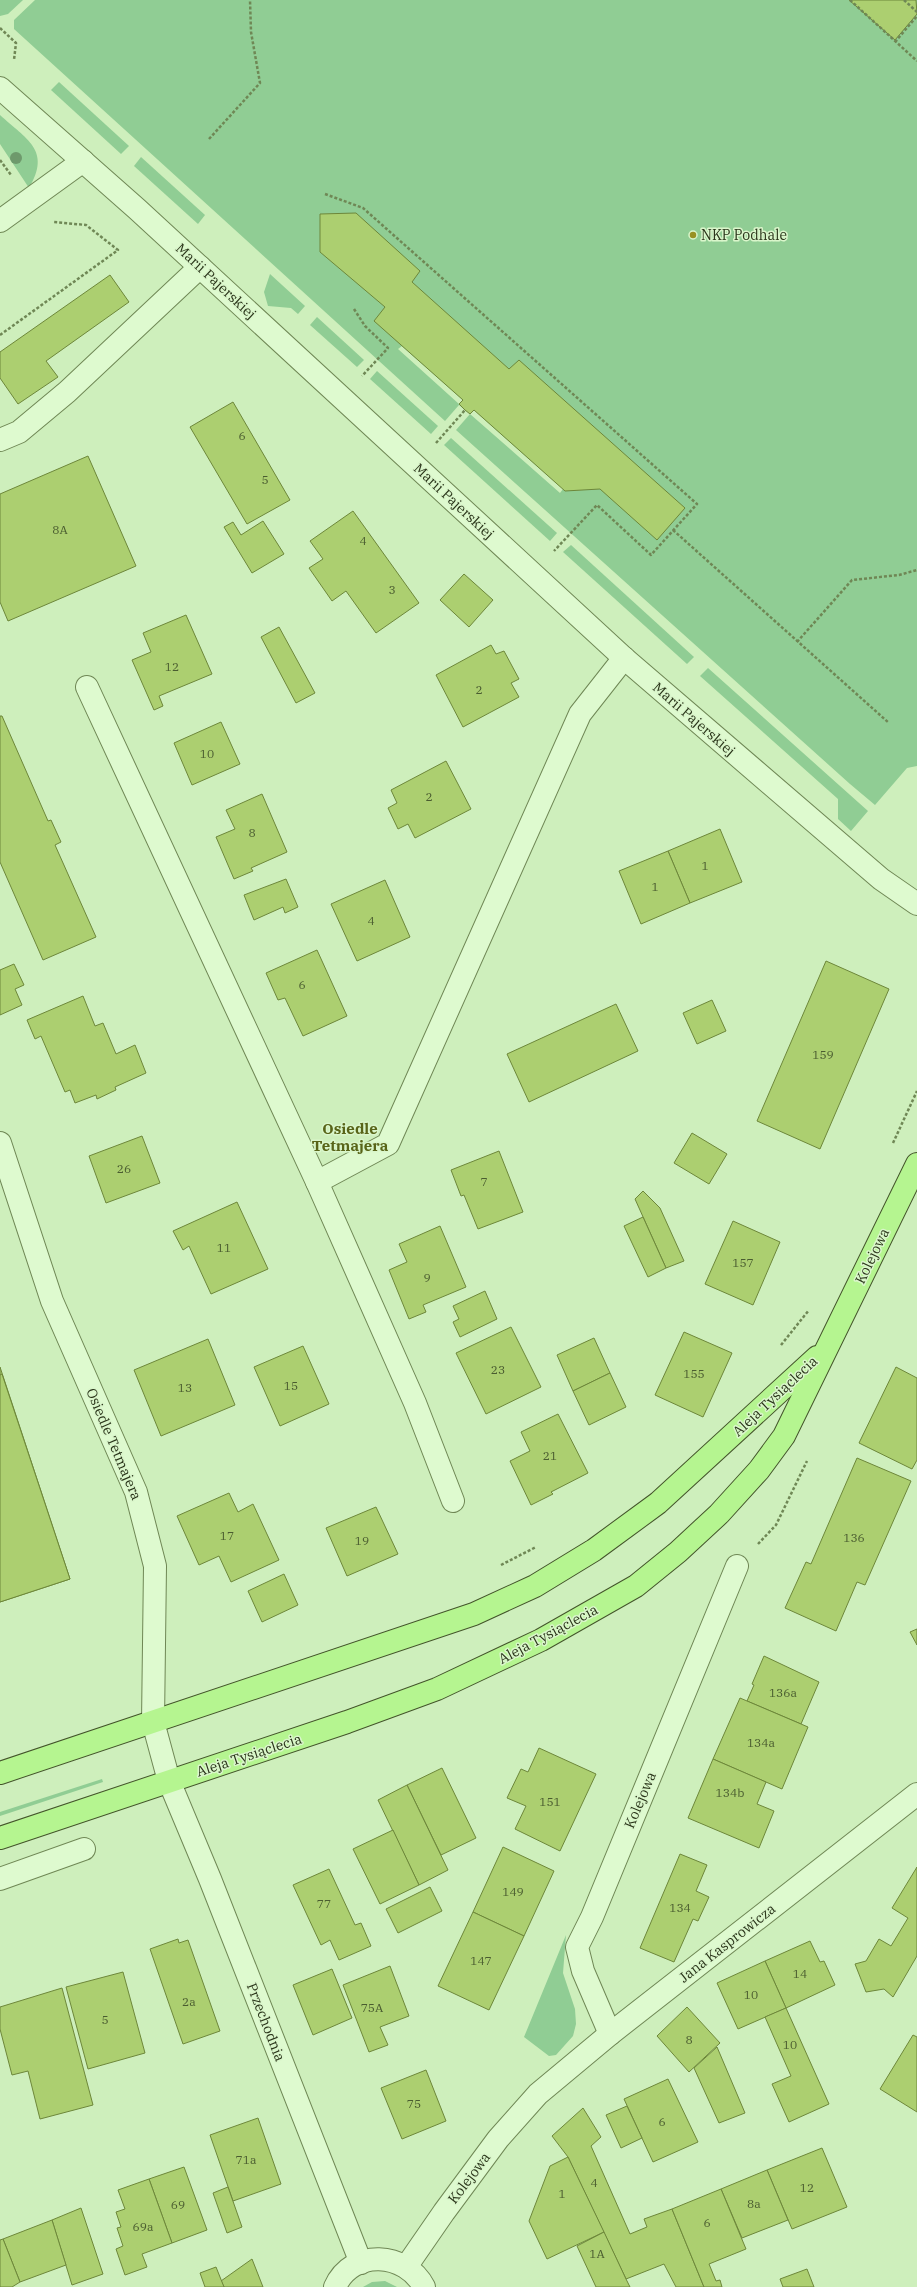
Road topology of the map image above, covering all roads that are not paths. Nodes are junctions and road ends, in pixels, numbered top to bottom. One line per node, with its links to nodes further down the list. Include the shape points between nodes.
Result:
1 (0, 88): 2 (street, Marii Pajerskiej)
2 (83, 161): 3 (street); 4 (street, Marii Pajerskiej)
3 (0, 221)
4 (200, 267): 5 (street, via 67,392 19,432); 6 (street, Marii Pajerskiej)
5 (0, 440)
6 (624, 658): 8 (street, Marii Pajerskiej, via 881,878); 11 (street, via 580,714 388,1144)
7 (87, 687): 11 (street)
8 (917, 904)
9 (0, 1143): 15 (street, Osiedle Tetmajera, via 52,1301 136,1492 155,1566)
10 (917, 1164): 12 (main road, Kolejowa)
11 (317, 1182): 13 (street, via 415,1403)
12 (826, 1348): 15 (main road, Aleja Tysiąclecia, via 658,1503 594,1550 535,1586 474,1614); 17 (main road, Aleja Tysiąclecia, via 784,1436 759,1470 719,1514 636,1586 541,1640 437,1689)
13 (453, 1501)
14 (737, 1566): 22 (street, Kolejowa, via 592,1917 577,1947 583,1971)
15 (153, 1722): 16 (main road, Aleja Tysiąclecia); 17 (street, Osiedle Tetmajera)
16 (0, 1773)
17 (169, 1781): 19 (main road, Aleja Tysiąclecia); 24 (street, Przechodnia)
18 (917, 1794): 22 (street, Jana Kasprowicza)
19 (0, 1838)
20 (84, 1849): 21 (street)
21 (0, 1879)
22 (610, 2034): 23 (street, Jana Kasprowicza)
23 (538, 2094): 25 (street, Kolejowa, via 498,2139)
24 (361, 2263): 25 (street, via 370,2259 384,2259); 26 (street, via 345,2272)
25 (406, 2267): 27 (street, via 420,2279)
26 (335, 2287)
27 (424, 2287)

